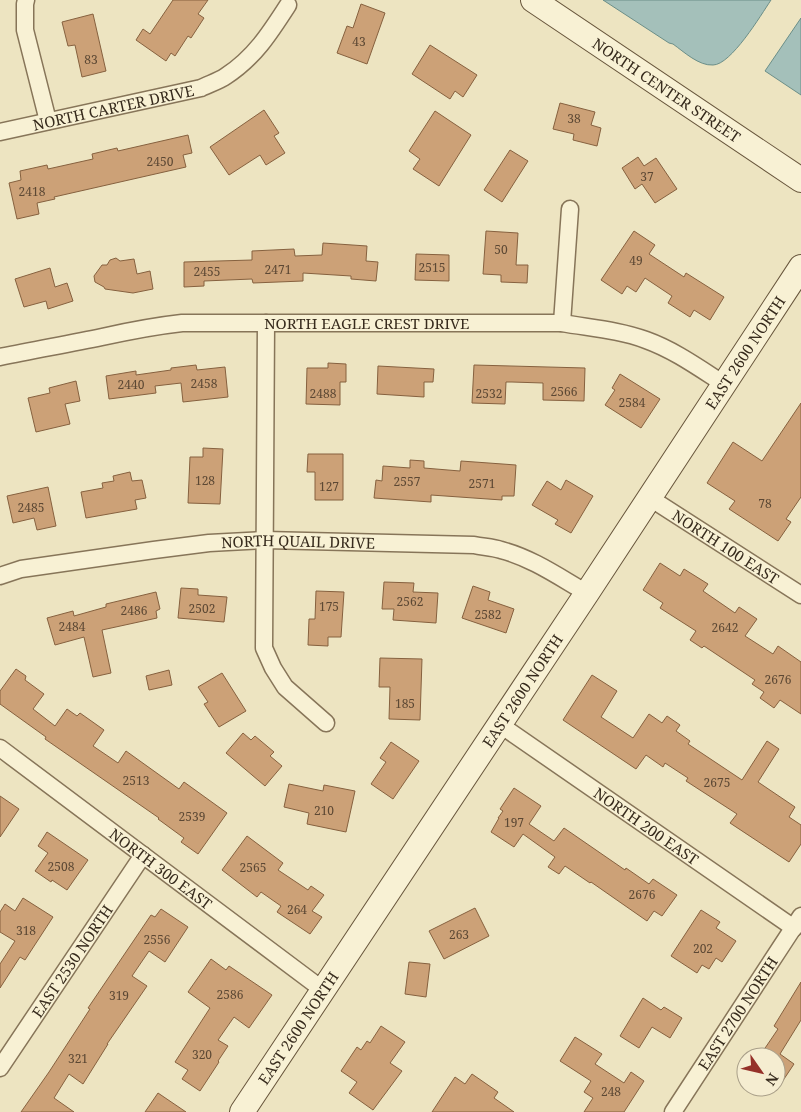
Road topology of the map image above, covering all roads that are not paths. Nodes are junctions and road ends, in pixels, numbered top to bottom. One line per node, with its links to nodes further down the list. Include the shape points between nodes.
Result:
1 (26, 0): 4 (street, via 25,30)
2 (533, 0): 6 (street, NORTH CENTER STREET)
3 (288, 5): 4 (street, NORTH CARTER DRIVE, via 264,42 225,77 201,88)
4 (48, 121): 5 (street, NORTH CARTER DRIVE)
5 (0, 132)
6 (801, 180)
7 (570, 208): 10 (street)
8 (801, 267): 12 (street, EAST 2600 NORTH)
9 (266, 323): 10 (street, NORTH EAGLE CREST DRIVE); 11 (street, NORTH EAGLE CREST DRIVE, via 158,325); 14 (street)
10 (562, 323): 12 (street, NORTH EAGLE CREST DRIVE, via 648,340)
11 (0, 357)
12 (724, 384): 13 (street, EAST 2600 NORTH)
13 (650, 498): 16 (street, NORTH 100 EAST); 17 (street, EAST 2600 NORTH)
14 (266, 540): 15 (street, NORTH QUAIL DRIVE, via 154,550 21,569); 17 (street, NORTH QUAIL DRIVE, via 474,545 525,558); 18 (street, via 264,648 285,687)
15 (0, 576)
16 (799, 589)
17 (587, 593): 19 (street, EAST 2600 NORTH)
18 (326, 723)
19 (499, 724): 22 (street, NORTH 200 EAST); 23 (street, EAST 2600 NORTH)
20 (0, 748): 21 (street, NORTH 300 EAST)
21 (143, 855): 23 (street, NORTH 300 EAST); 24 (street, EAST 2530 NORTH)
22 (797, 922): 26 (street, EAST 2700 NORTH)
23 (323, 990): 25 (street, EAST 2600 NORTH)
24 (0, 1068)
25 (242, 1112)
26 (673, 1112)

